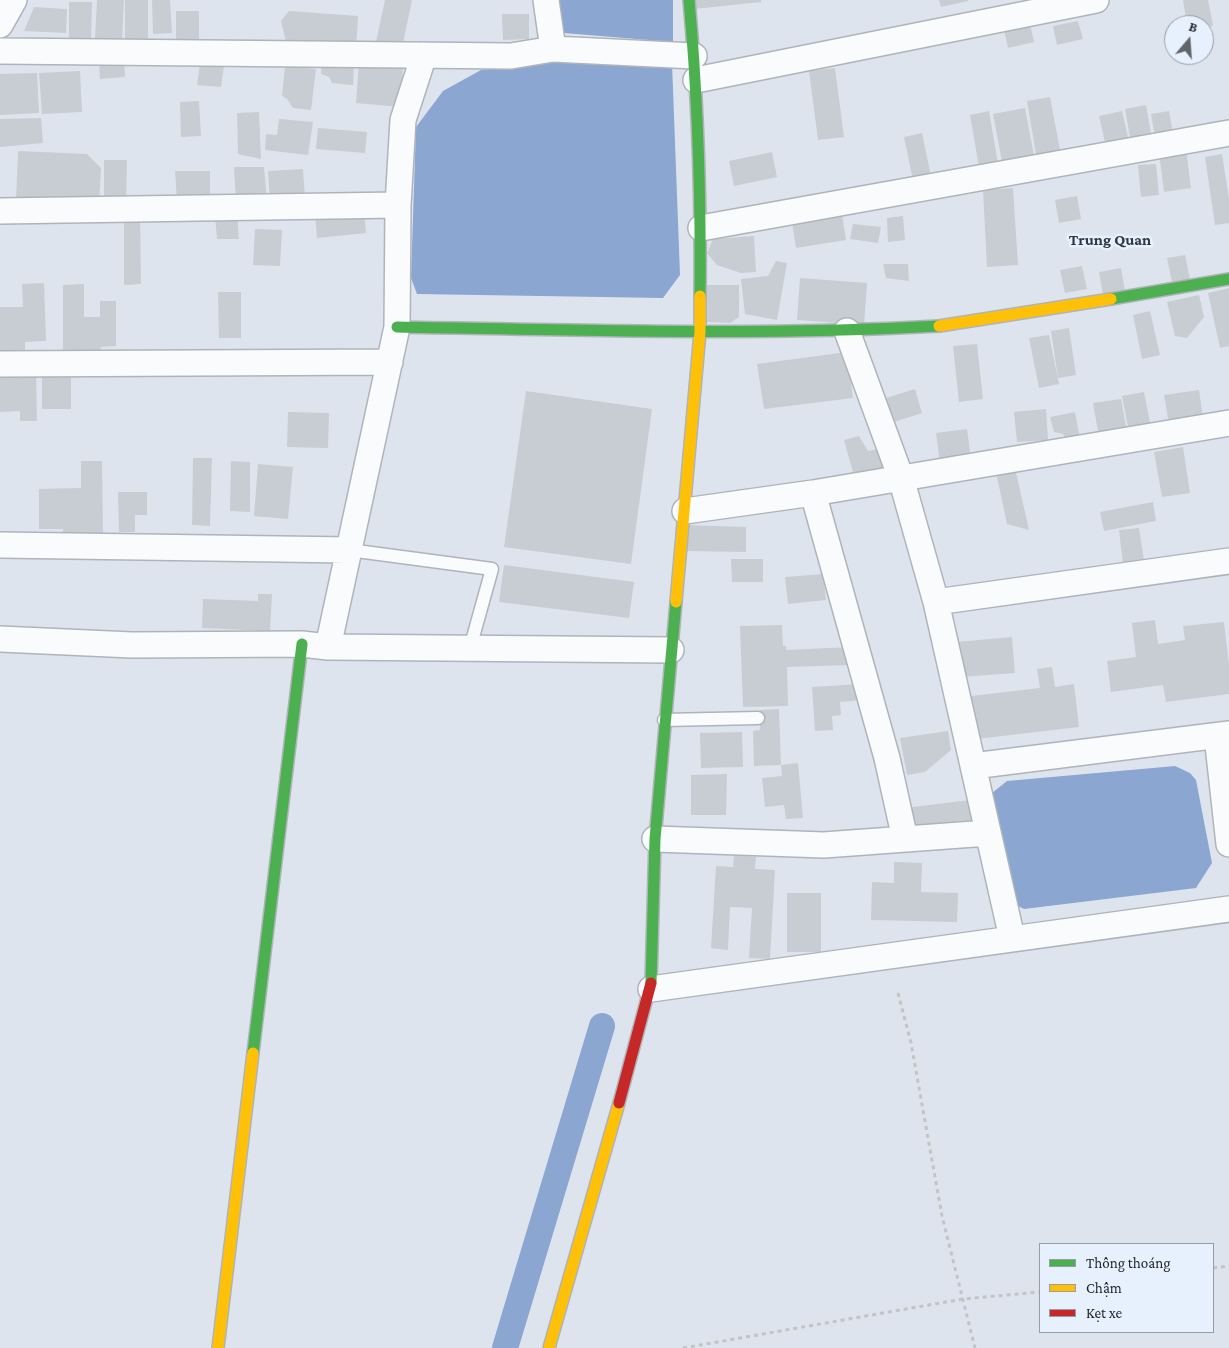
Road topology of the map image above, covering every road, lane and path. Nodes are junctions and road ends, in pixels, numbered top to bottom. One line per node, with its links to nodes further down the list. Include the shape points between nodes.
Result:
1 (14, 0): 5 (street)
2 (546, 0): 6 (street)
3 (689, 0): 9 (street)
4 (1096, 0): 10 (street)
5 (0, 25)
6 (553, 49): 8 (street, via 511,56); 9 (street)
7 (0, 51): 8 (street)
8 (424, 55): 12 (street, via 403,120)
9 (694, 56): 10 (street)
10 (696, 80): 14 (street)
11 (1229, 133): 14 (street)
12 (398, 205): 13 (street); 16 (street)
13 (0, 211)
14 (701, 228): 18 (street)
15 (1229, 279): 17 (street, via 950,325)
16 (397, 327): 18 (street); 19 (street)
17 (846, 331): 18 (street); 22 (street)
18 (700, 332): 24 (street)
19 (390, 362): 20 (street); 26 (street)
20 (0, 364)
21 (1229, 423): 22 (street)
22 (901, 478): 23 (street); 28 (street)
23 (813, 493): 24 (street); 40 (street, via 887,758)
24 (685, 511): 33 (street)
25 (0, 545): 26 (street)
26 (349, 550): 31 (street); 32 (lane, via 492,569)
27 (1229, 561): 28 (street)
28 (936, 602): 37 (street)
29 (0, 639): 30 (street, via 132,646)
30 (302, 644): 31 (street); 50 (street)
31 (328, 647): 32 (street)
32 (470, 648): 33 (street)
33 (671, 650): 35 (street)
34 (758, 718): 35 (lane)
35 (664, 720): 39 (street)
36 (1223, 735): 37 (street); 41 (street)
37 (973, 766): 38 (street)
38 (988, 833): 40 (street); 43 (street)
39 (655, 839): 40 (street, via 824,845); 44 (street)
40 (905, 839)
41 (1229, 844)
42 (1229, 909): 43 (street)
43 (1012, 938): 44 (street)
44 (651, 989): 51 (street)
45 (898, 993): 49 (path, via 911,1043 942,1216)
46 (1229, 1266): 47 (path)
47 (1214, 1268)
48 (1039, 1292): 49 (path)
49 (963, 1299): 52 (path); 53 (path)
50 (218, 1348)
51 (549, 1348)
52 (683, 1348)
53 (975, 1348)

